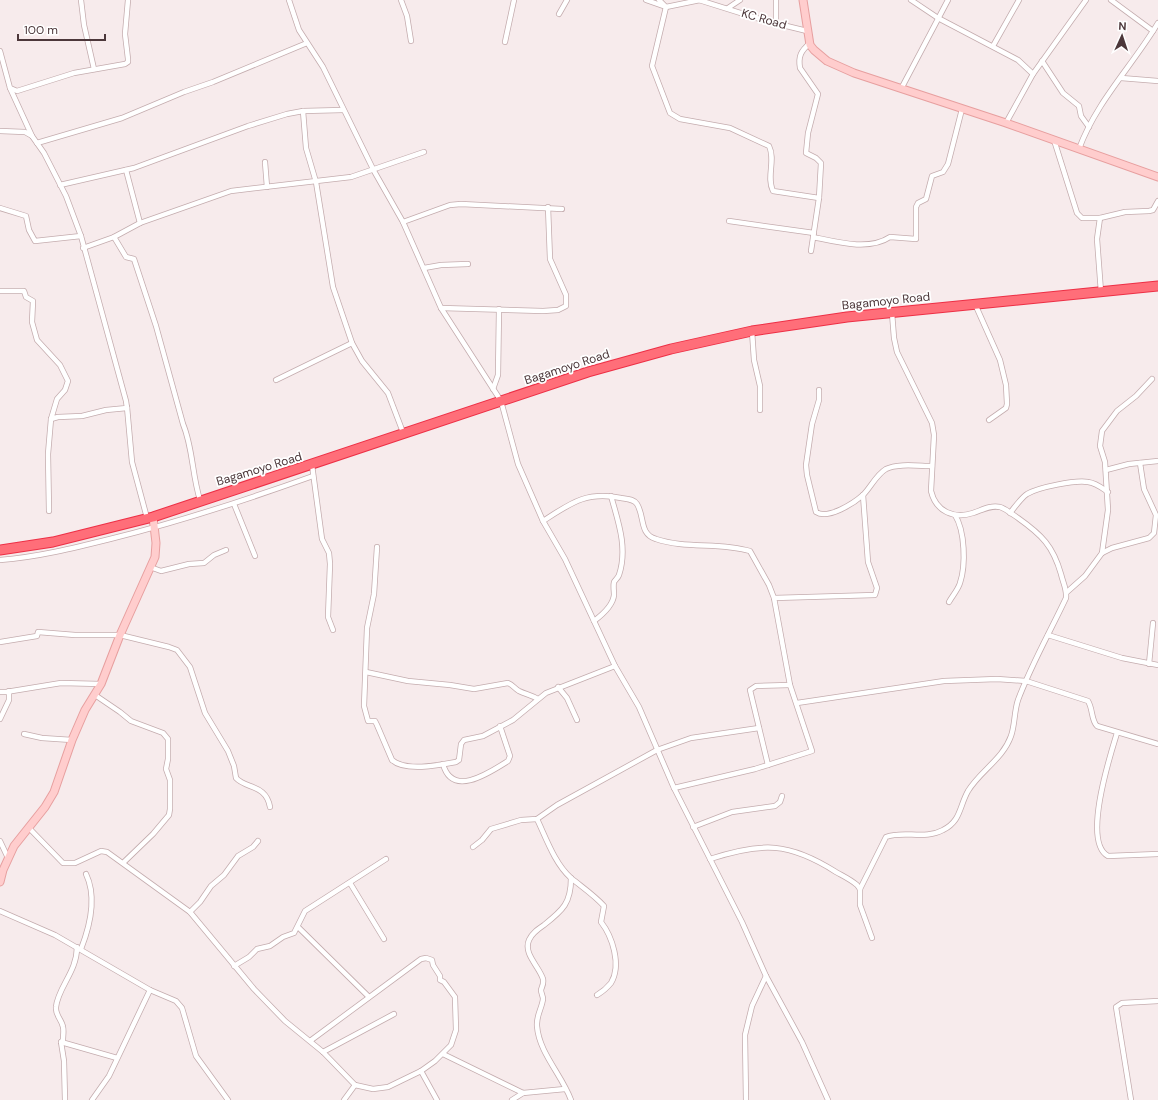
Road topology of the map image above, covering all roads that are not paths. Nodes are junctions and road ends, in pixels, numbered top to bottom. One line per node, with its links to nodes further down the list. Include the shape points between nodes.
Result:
1 (81, 0): 33 (street)
2 (128, 0): 33 (street, via 125,34 128,62)
3 (289, 0): 28 (street, via 299,30)
4 (401, 0): 26 (street)
5 (514, 0): 27 (street)
6 (567, 0): 20 (street)
7 (646, 0): 18 (street)
8 (659, 0): 18 (street)
9 (700, 0): 18 (street); 19 (street, KC Road)
10 (740, 0): 19 (street)
11 (776, 0): 22 (street)
12 (803, 0): 24 (street)
13 (910, 0): 21 (street)
14 (948, 0): 21 (street)
15 (1019, 0): 30 (street)
16 (1086, 0): 32 (street)
17 (1111, 0): 25 (street)
18 (666, 7): 57 (street, via 652,66 670,113 680,119 730,128 769,146 771,184 774,191)
19 (728, 8): 22 (street, KC Road)
20 (559, 14)
21 (938, 18): 30 (street); 38 (street)
22 (776, 23): 24 (street, KC Road)
23 (1158, 23): 25 (street)
24 (807, 31): 29 (street)
25 (1153, 31): 35 (street)
26 (410, 41)
27 (505, 42)
28 (307, 43): 40 (street, via 323,67); 47 (street, via 122,118)
29 (810, 43): 38 (street, via 827,61); 57 (street, via 800,52 799,62 800,68 818,94 808,133 806,153 821,163)
30 (993, 46): 34 (street, via 1018,60)
31 (0, 51): 37 (street)
32 (1042, 61): 34 (street); 43 (street, via 1063,93 1080,106 1081,116)
33 (94, 69): 37 (street, via 48,80 20,91)
34 (1033, 74): 42 (street)
35 (1121, 78): 36 (street); 43 (street)
36 (1158, 81)
37 (10, 88): 45 (street)
38 (901, 89): 39 (street)
39 (962, 109): 42 (street); 66 (street, via 948,164 943,172 932,176 926,199 916,207 916,239 890,237 884,242 868,244)
40 (343, 110): 41 (street); 52 (street)
41 (303, 111): 51 (street, via 248,126); 54 (street, via 306,148)
42 (1006, 123): 46 (street)
43 (1089, 127): 48 (street)
44 (0, 131): 45 (street, via 25,132)
45 (32, 136): 47 (street)
46 (1054, 140): 48 (street); 62 (street, via 1077,213 1085,219)
47 (37, 144): 55 (street)
48 (1079, 149): 53 (street)
49 (424, 152): 52 (street)
50 (265, 162): 56 (street)
51 (126, 170): 55 (street); 65 (street)
52 (374, 171): 54 (street); 64 (street)
53 (1158, 177)
54 (316, 182): 56 (street); 81 (street, via 333,287)
55 (60, 185): 67 (street)
56 (267, 187): 65 (street, via 231,191)
57 (819, 198): 66 (street)
58 (1158, 200): 62 (street, via 1149,212 1125,212)
59 (0, 208): 67 (street, via 26,216 35,241)
60 (548, 208): 61 (street); 64 (street, via 450,205); 78 (street, via 550,259 566,295 566,306 550,311)
61 (562, 209)
62 (1100, 218): 75 (street, via 1097,239)
63 (729, 221): 66 (street)
64 (403, 222): 72 (street)
65 (140, 223): 68 (street)
66 (813, 235): 70 (street)
67 (81, 236): 69 (street)
68 (114, 237): 69 (street); 101 (street, via 126,257 134,259 156,326 183,424 190,439 194,477)
69 (83, 248): 87 (street)
70 (812, 251)
71 (468, 264): 72 (street)
72 (424, 268): 77 (street)
73 (1158, 286): 75 (highway, Bagamoyo Road)
74 (0, 291): 89 (street, via 24,291 26,297 33,301 32,322 37,340 60,365 68,381 65,390 57,399)
75 (1101, 292): 76 (highway, Bagamoyo Road)
76 (975, 304): 79 (highway, Bagamoyo Road); 90 (street, via 1000,360 1006,385 1006,408)
77 (441, 308): 78 (street); 84 (street)
78 (499, 309): 84 (street, via 498,375)
79 (892, 313): 80 (highway, Bagamoyo Road); 95 (street, via 897,352 932,424)
80 (752, 331): 86 (highway, Bagamoyo Road, via 641,357); 88 (street, via 754,360 760,386)
81 (352, 343): 82 (street); 91 (street, via 362,361 388,393)
82 (276, 380)
83 (1152, 380): 96 (street, via 1117,411 1103,428 1100,446)
84 (492, 389): 86 (street)
85 (819, 390): 99 (street, via 806,465 816,512 832,513 843,509)
86 (501, 401): 91 (highway, Bagamoyo Road); 108 (street, via 518,464)
87 (127, 407): 89 (street); 107 (street, via 134,475)
88 (760, 410)
89 (50, 419): 103 (street)
90 (989, 420)
91 (404, 435): 94 (highway, Bagamoyo Road)
92 (1158, 461): 93 (street)
93 (1140, 463): 96 (street); 106 (street, via 1144,489)
94 (312, 465): 97 (street); 101 (highway, Bagamoyo Road)
95 (932, 466): 99 (street, via 890,468 880,474); 105 (street, via 932,497 939,508)
96 (1106, 470): 98 (street)
97 (313, 476): 102 (street); 124 (street, via 322,539 329,553 328,617)
98 (1108, 492): 104 (street, via 1088,482 1074,482 1040,489 1027,494); 115 (street)
99 (863, 495): 120 (street, via 868,562 877,588 875,596)
100 (611, 496): 108 (street, via 585,498); 120 (street, via 636,502 645,531 651,538 666,542 750,551); 122 (street, via 620,530 622,556 619,576 614,582 614,597 608,608)
101 (200, 500): 107 (highway, Bagamoyo Road)
102 (234, 504): 109 (street); 116 (street)
103 (49, 511)
104 (1010, 513): 105 (street, via 1004,508 992,507); 119 (street, via 1040,535 1050,546 1058,561)
105 (955, 515): 121 (street, via 963,534 963,566 960,585)
106 (1157, 516): 115 (street, via 1156,529 1152,536)
107 (150, 518): 109 (street); 110 (highway, Bagamoyo Road)
108 (543, 521): 122 (street, via 565,559)
109 (155, 528): 111 (street); 118 (street, via 155,557)
110 (107, 529): 111 (street); 113 (highway, Bagamoyo Road, via 53,542)
111 (110, 539): 117 (street, via 57,552)
112 (377, 547): 131 (street, via 374,594 367,628)
113 (0, 550)
114 (226, 550): 118 (street, via 214,555 204,564 189,564 161,571)
115 (1102, 553): 119 (street, via 1085,576)
116 (255, 556)
117 (0, 560)
118 (150, 567): 125 (street)
119 (1066, 592): 126 (street, via 1066,598)
120 (774, 598): 134 (street)
121 (948, 602)
122 (594, 621): 130 (street)
123 (1153, 623): 128 (street)
124 (333, 630)
125 (120, 635): 127 (street, via 38,632 37,636); 133 (street); 154 (street, via 169,647 183,657 193,674 205,713 231,758 236,778 261,791)
126 (1048, 635): 128 (street); 132 (street)
127 (0, 642)
128 (1150, 664): 129 (street)
129 (1158, 665)
130 (615, 666): 135 (street); 149 (street, via 639,707)
131 (366, 672): 139 (street, via 474,690 508,683); 150 (street, via 366,717 368,721 375,721 392,760 402,766)
132 (1026, 681): 140 (street, via 944,681); 145 (street, via 1083,699 1090,704 1097,726); 171 (street, via 1018,702 1011,736 998,758 968,792 956,821 934,834 886,837)
133 (102, 684): 136 (street, via 61,683); 138 (street)
134 (790, 685): 140 (street); 144 (street, via 751,688 751,700)
135 (558, 687): 139 (street); 142 (street, via 567,698)
136 (9, 691): 137 (street); 141 (street, via 9,700)
137 (0, 692)
138 (95, 695): 147 (street); 165 (street, via 131,721 163,733 168,739 166,769 170,780 169,815)
139 (538, 699): 143 (street, via 513,720)
140 (797, 703): 151 (street, via 812,750)
141 (0, 719)
142 (577, 720)
143 (500, 726): 150 (street, via 483,736 462,742 459,760); 150 (street, via 510,756 508,761 465,782 450,778)
144 (759, 728): 149 (street, via 690,738); 151 (street)
145 (1117, 733): 148 (street); 161 (street, via 1100,798 1100,849 1108,856)
146 (24, 734): 147 (street)
147 (72, 740): 157 (street, via 54,792)
148 (1158, 744)
149 (657, 750): 152 (street); 155 (street, via 557,805)
150 (443, 764)
151 (768, 765): 152 (street)
152 (674, 788): 156 (street)
153 (782, 796): 156 (street, via 775,806 732,812)
154 (270, 807)
155 (537, 819): 160 (street, via 521,820 491,829); 168 (street)
156 (693, 827): 164 (street)
157 (28, 828): 162 (street); 165 (street, via 63,863 75,864 101,852 107,852)
158 (0, 841): 162 (street)
159 (258, 841): 173 (street, via 238,856)
160 (473, 847)
161 (1158, 854)
162 (8, 858): 166 (street)
163 (386, 859): 170 (street)
164 (710, 859): 171 (street, via 747,849 774,846 822,862); 179 (street)
165 (124, 862): 173 (street)
166 (1, 870): 169 (street)
167 (86, 874): 177 (street, via 91,888 89,923)
168 (571, 878): 181 (street, via 604,906 601,922 614,945 613,977); 192 (street, via 571,891 565,906 534,932 527,948 544,986 538,1014 539,1034)
169 (0, 882)
170 (350, 883): 174 (street, via 305,911); 176 (street)
171 (860, 889): 175 (street, via 860,905)
172 (0, 910): 177 (street)
173 (190, 912): 178 (street)
174 (298, 927): 178 (street, via 294,933 270,946 257,949); 182 (street)
175 (872, 938)
176 (384, 939)
177 (79, 948): 180 (street); 186 (street, via 56,1005 56,1014 63,1027)
178 (234, 966): 185 (street, via 286,1021)
179 (766, 976): 201 (street, via 752,1006 745,1035); 202 (street, via 802,1042)
180 (150, 990): 189 (street); 196 (street, via 176,1001 182,1008 196,1056)
181 (597, 995)
182 (369, 997): 185 (street); 188 (street, via 421,960 432,960 440,980 455,997 456,1030 451,1044)
183 (1158, 1001): 203 (street, via 1122,1003 1116,1007)
184 (394, 1014): 187 (street)
185 (310, 1041): 187 (street)
186 (61, 1042): 189 (street); 194 (street)
187 (323, 1052): 191 (street)
188 (443, 1054): 190 (street); 193 (street)
189 (117, 1058): 195 (street, via 106,1081)
190 (421, 1071): 191 (street, via 388,1087 373,1089); 198 (street)
191 (356, 1085): 197 (street)
192 (565, 1089): 193 (street); 200 (street)
193 (522, 1092): 199 (street)
194 (65, 1100)
195 (92, 1100)
196 (228, 1100)
197 (344, 1100)
198 (437, 1100)
199 (512, 1100)
200 (571, 1100)
201 (746, 1100)
202 (828, 1100)
203 (1131, 1100)

